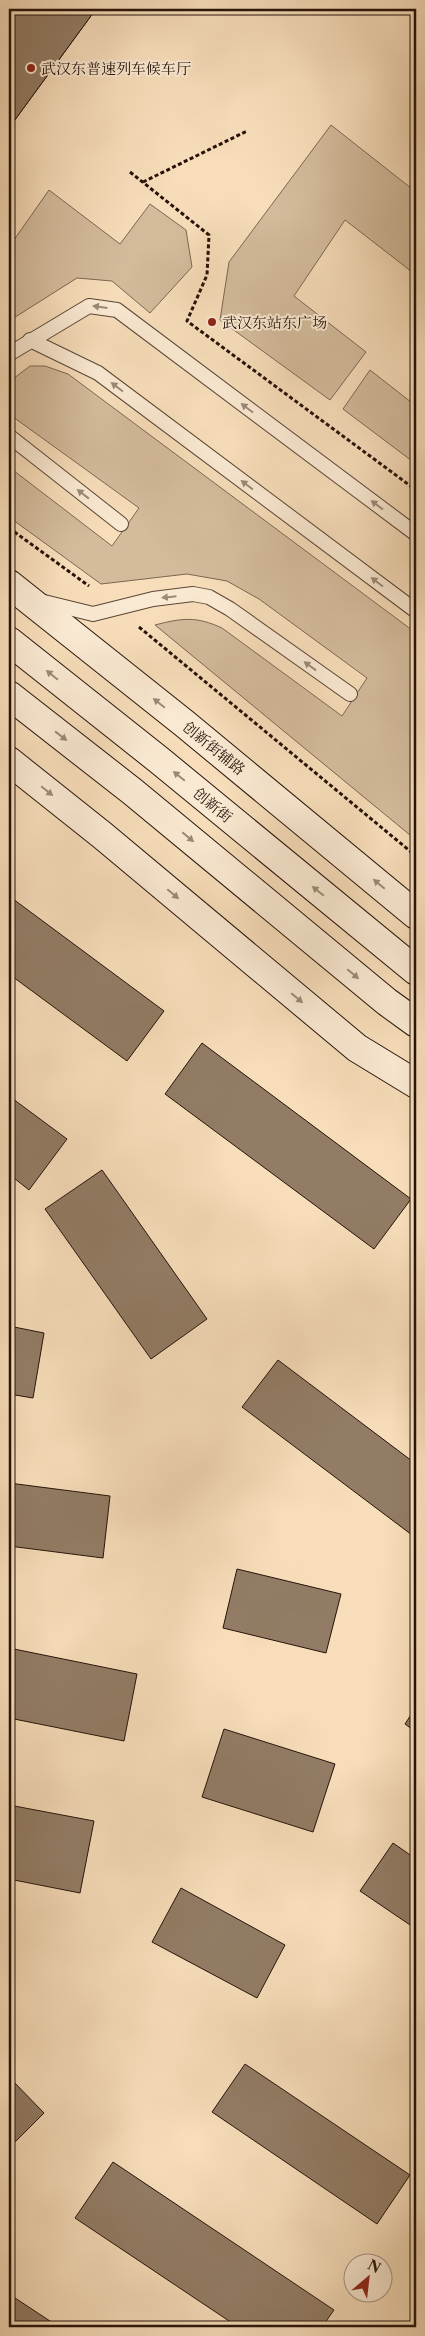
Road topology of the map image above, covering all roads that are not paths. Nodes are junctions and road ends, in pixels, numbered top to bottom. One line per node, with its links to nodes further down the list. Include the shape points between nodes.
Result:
1 (30, 340): 2 (lane); 5 (lane, one-way to 1, via 117,310 89,306); 7 (lane, one-way to 1, via 98,373)
2 (9, 354)
3 (9, 436): 4 (lane, one-way to 3)
4 (121, 524)
5 (416, 534)
6 (19, 591): 9 (lane, one-way to 6, via 209,597 193,594 153,599 93,614); 12 (main road, 创新街辅路, one-way to 6)
7 (416, 611)
8 (9, 641): 13 (main road, 创新街, one-way to 8)
9 (350, 694)
10 (9, 695): 14 (main road, one-way to 14)
11 (9, 761): 15 (main road, one-way to 15, via 357,1048)
12 (416, 915)
13 (416, 971)
14 (416, 1023)
15 (416, 1084)

